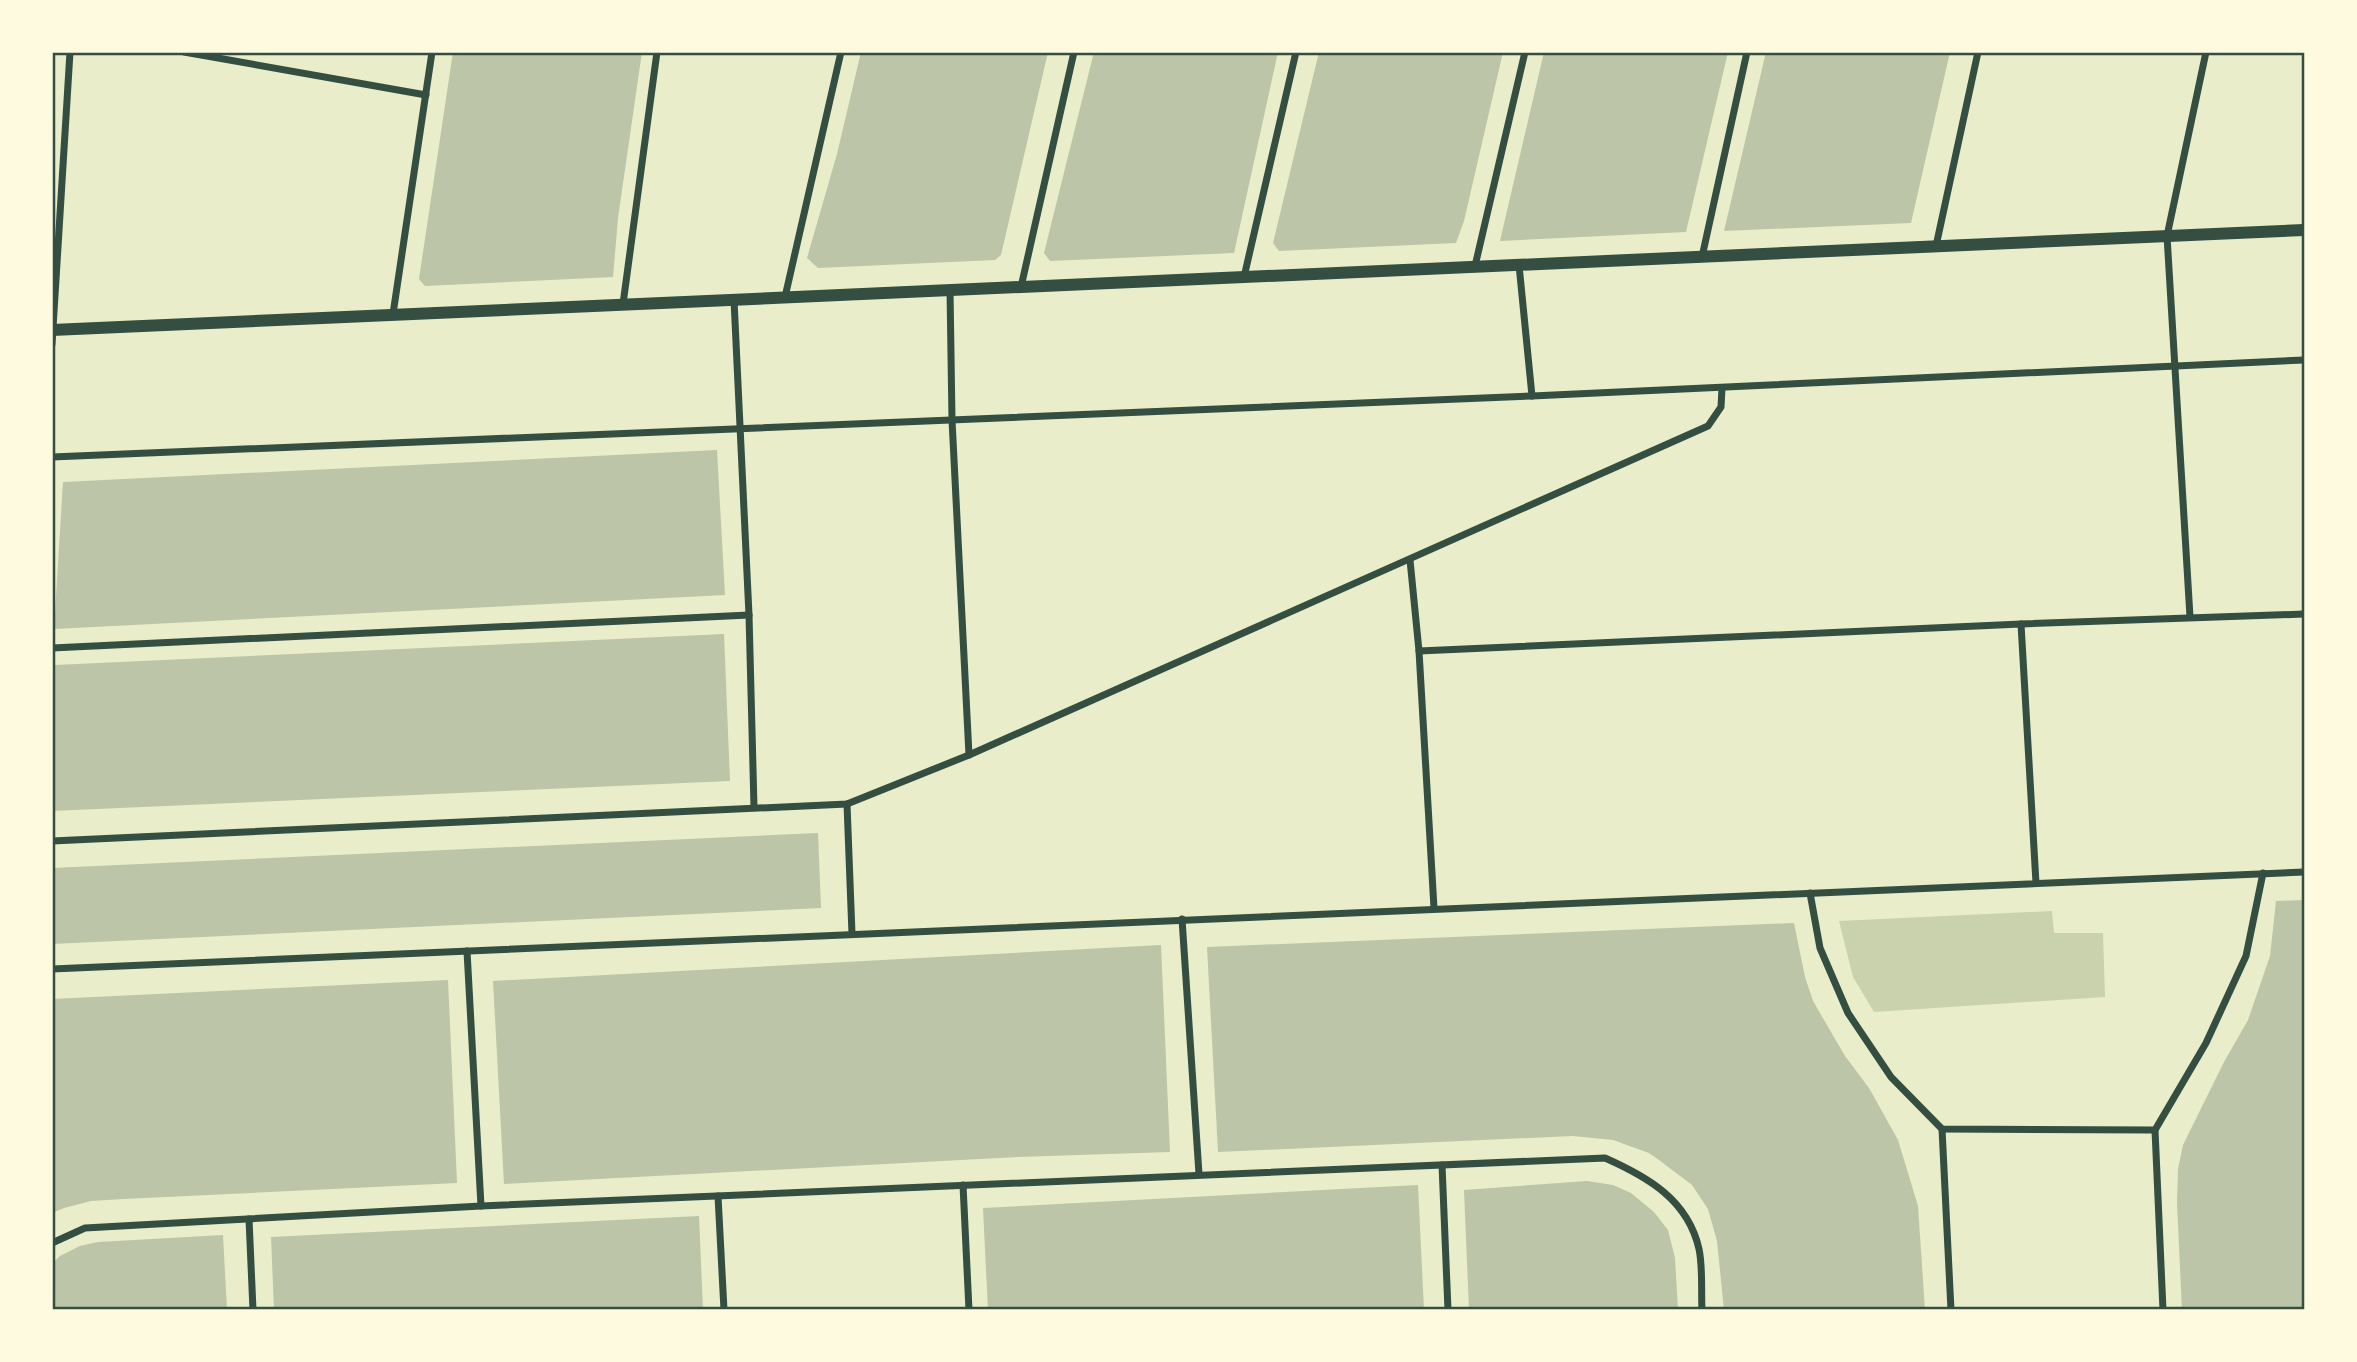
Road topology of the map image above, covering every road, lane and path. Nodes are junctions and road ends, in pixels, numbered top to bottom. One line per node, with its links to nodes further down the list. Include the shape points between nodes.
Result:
1 (70, 52): 26 (street)
2 (184, 52): 12 (street)
3 (432, 52): 12 (street)
4 (657, 52): 24 (street)
5 (1074, 52): 20 (street)
6 (1296, 52): 19 (street)
7 (1525, 52): 18 (street)
8 (1747, 52): 16 (street)
9 (1978, 52): 15 (street)
10 (2206, 52): 14 (street)
11 (838, 53): 22 (street)
12 (426, 95): 25 (street)
13 (2305, 230): 14 (street)
14 (2166, 236): 15 (street); 29 (street)
15 (1936, 246): 16 (street)
16 (1702, 257): 17 (street)
17 (1519, 265): 18 (street); 31 (street)
18 (1475, 266): 19 (street)
19 (1244, 277): 20 (street)
20 (1021, 287): 21 (street)
21 (950, 290): 22 (street); 32 (street)
22 (785, 297): 23 (street)
23 (734, 300): 24 (street); 33 (street)
24 (623, 304): 25 (street)
25 (393, 314): 26 (street)
26 (53, 330): 27 (street)
27 (52, 344)
28 (2305, 360): 29 (street)
29 (2175, 366): 30 (street); 38 (street)
30 (1722, 388): 31 (street); 35 (street, via 1721,407 1708,426)
31 (1532, 396): 32 (street)
32 (952, 420): 33 (street); 42 (street)
33 (740, 429): 34 (street); 37 (street)
34 (52, 457)
35 (1410, 560): 41 (street); 42 (street)
36 (2305, 614): 38 (street)
37 (749, 615): 40 (street); 44 (street)
38 (2190, 617): 39 (street)
39 (2021, 624): 41 (street); 48 (street)
40 (52, 648)
41 (1419, 651): 50 (street)
42 (969, 755): 43 (street)
43 (847, 804): 44 (street); 52 (street)
44 (754, 807): 45 (street)
45 (52, 841)
46 (2305, 872): 47 (street)
47 (2263, 873): 48 (street); 56 (street, via 2246,956 2206,1044)
48 (2036, 883): 49 (street)
49 (1810, 893): 50 (street); 55 (street, via 1821,948 1848,1013 1891,1077)
50 (1434, 908): 51 (street)
51 (1182, 919): 52 (street); 58 (street)
52 (852, 934): 53 (street)
53 (467, 951): 54 (street); 61 (street)
54 (52, 969)
55 (1942, 1129): 56 (street); 69 (street)
56 (2155, 1130): 70 (street)
57 (1442, 1165): 58 (street); 67 (street); 68 (street, via 1605,1158 1639,1173 1668,1195 1689,1220 1699,1251)
58 (1199, 1174): 59 (street)
59 (963, 1185): 60 (street); 66 (street)
60 (718, 1196): 61 (street); 65 (street)
61 (481, 1206): 62 (street)
62 (248, 1219): 63 (street, via 85,1228); 64 (street)
63 (52, 1243)
64 (253, 1310)
65 (724, 1310)
66 (969, 1310)
67 (1448, 1310)
68 (1702, 1310)
69 (1951, 1310)
70 (2163, 1310)

